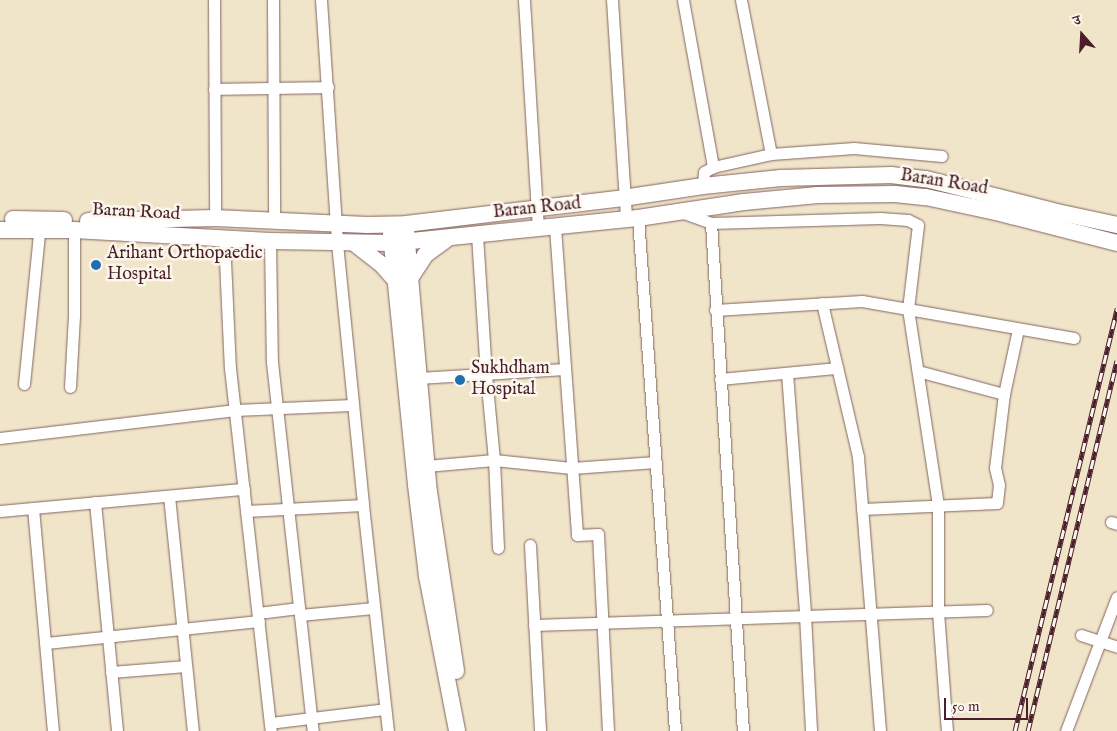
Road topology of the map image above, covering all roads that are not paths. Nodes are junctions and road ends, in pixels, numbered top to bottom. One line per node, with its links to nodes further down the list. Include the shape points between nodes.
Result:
1 (214, 0): 9 (street)
2 (273, 0): 10 (street)
3 (321, 0): 8 (street)
4 (524, 0): 16 (street)
5 (612, 0): 15 (street)
6 (683, 0): 13 (street)
7 (741, 0): 11 (street)
8 (328, 87): 10 (street); 24 (street)
9 (214, 88): 10 (street); 18 (street)
10 (274, 88): 21 (street)
11 (771, 154): 12 (street, via 854,148); 13 (street)
12 (942, 156)
13 (713, 166): 14 (street, via 704,172)
14 (703, 186): 15 (main road, Baran Road); 26 (main road, Baran Road, via 781,178 891,175 926,179)
15 (624, 198): 16 (main road, Baran Road); 20 (street)
16 (537, 208): 25 (main road, Baran Road); 28 (street)
17 (677, 211): 20 (main road, Baran Road); 22 (street); 38 (main road, Baran Road, via 818,195 895,194 935,199)
18 (215, 218): 21 (main road, Baran Road); 23 (main road, Baran Road)
19 (0, 219): 23 (main road, Baran Road)
20 (632, 219): 27 (main road, Baran Road); 60 (street)
21 (274, 221): 24 (main road, Baran Road)
22 (710, 223): 41 (street, via 908,220 918,225); 42 (street)
23 (40, 224): 29 (main road, Baran Road); 30 (main road, Baran Road); 52 (street)
24 (336, 224): 25 (main road, Baran Road); 35 (street)
25 (398, 224): 37 (main road)
26 (1117, 225)
27 (555, 227): 28 (main road, Baran Road); 46 (street)
28 (538, 229): 31 (main road, Baran Road)
29 (0, 230)
30 (74, 230): 33 (main road, Baran Road); 53 (street)
31 (477, 235): 32 (main road, Baran Road); 49 (street)
32 (449, 237): 37 (main road, Baran Road); 39 (main road, via 425,255)
33 (224, 238): 34 (main road, Baran Road); 57 (street)
34 (270, 241): 35 (main road, Baran Road); 56 (street, via 272,362)
35 (337, 243): 36 (main road, Baran Road); 55 (street)
36 (354, 243): 37 (main road, Baran Road); 39 (main road)
37 (399, 243): 39 (main road)
38 (1117, 243)
39 (402, 280): 50 (main road); 103 (main road, via 416,485 426,566)
40 (822, 303): 41 (street, via 862,302); 42 (street); 45 (street)
41 (908, 309): 43 (street); 47 (street)
42 (715, 310): 51 (street)
43 (1018, 329): 44 (street); 54 (street)
44 (1074, 338)
45 (837, 368): 48 (street); 70 (street, via 858,457)
46 (565, 369): 49 (street); 62 (street)
47 (918, 371): 54 (street); 67 (street)
48 (787, 373): 51 (street); 81 (street)
49 (486, 375): 50 (street); 59 (street)
50 (418, 378): 61 (main road)
51 (720, 379): 83 (street)
52 (24, 384)
53 (70, 387)
54 (1004, 394): 67 (street, via 996,468 997,502)
55 (352, 405): 56 (street); 66 (street)
56 (277, 408): 57 (street); 69 (street)
57 (235, 410): 58 (street); 63 (street)
58 (0, 438)
59 (494, 460): 61 (street); 62 (street); 74 (street)
60 (656, 462): 62 (street); 84 (street)
61 (426, 466): 104 (main road)
62 (572, 468): 85 (street, via 577,535 598,534)
63 (244, 489): 64 (street); 72 (street)
64 (169, 496): 65 (street); 87 (street)
65 (95, 502): 68 (street); 89 (street)
66 (363, 505): 69 (street); 76 (street)
67 (938, 505): 70 (street); 79 (street)
68 (33, 508): 71 (street); 91 (street)
69 (288, 508): 72 (street); 78 (street)
70 (862, 509): 80 (street)
71 (0, 511)
72 (246, 511): 82 (street)
73 (530, 545): 86 (street)
74 (498, 548)
75 (1117, 597): 90 (street)
76 (374, 608): 78 (street); 95 (street)
77 (987, 610): 79 (street)
78 (300, 612): 82 (street); 96 (street)
79 (938, 612): 80 (street); 111 (street)
80 (870, 614): 81 (street); 110 (street)
81 (806, 615): 83 (street); 109 (street)
82 (258, 617): 87 (street); 97 (street)
83 (736, 618): 84 (street); 108 (street)
84 (668, 620): 85 (street); 107 (street)
85 (602, 622): 86 (street); 106 (street)
86 (534, 625): 105 (street)
87 (182, 629): 89 (street); 93 (street)
88 (1081, 635): 90 (street)
89 (108, 636): 91 (street); 94 (street)
90 (1100, 641): 92 (street); 112 (street)
91 (46, 643): 98 (street)
92 (1117, 648)
93 (186, 666): 94 (street); 100 (street)
94 (111, 672): 99 (street)
95 (385, 709): 96 (street); 102 (street)
96 (312, 718): 97 (street); 101 (street)
97 (271, 727)
98 (53, 731)
99 (117, 731)
100 (193, 731)
101 (313, 731)
102 (388, 731)
103 (456, 731)
104 (467, 731)
105 (540, 731)
106 (608, 731)
107 (675, 731)
108 (742, 731)
109 (811, 731)
110 (880, 731)
111 (947, 731)
112 (1066, 731)

